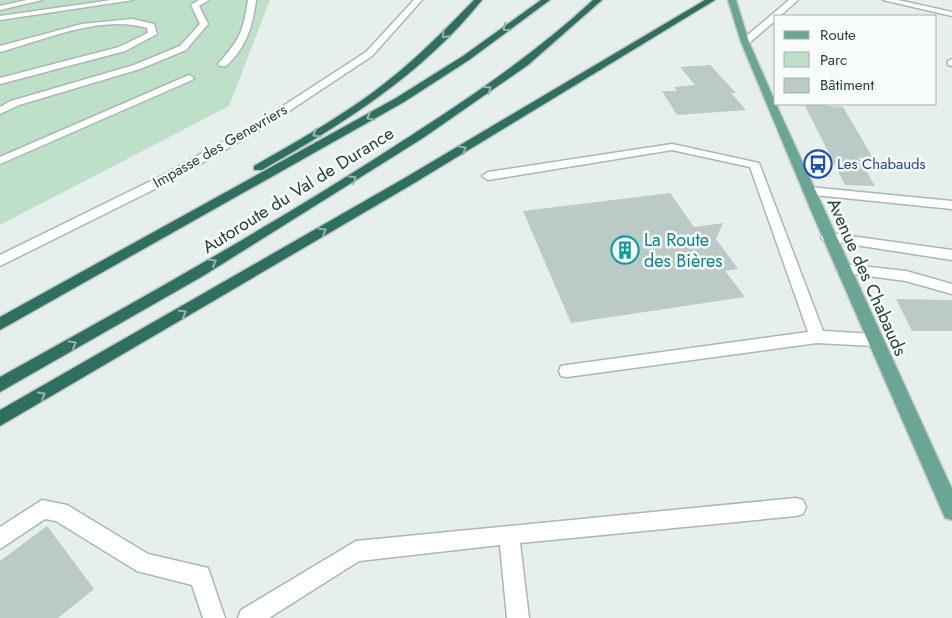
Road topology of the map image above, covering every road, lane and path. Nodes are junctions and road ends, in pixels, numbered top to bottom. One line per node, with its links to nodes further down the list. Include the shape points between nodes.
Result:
1 (38, 0): 13 (street)
2 (129, 0): 17 (street)
3 (205, 0): 23 (street, via 195,5 204,24 183,48 138,67 16,103)
4 (252, 0): 20 (street, via 245,38)
5 (418, 0): 30 (street, Impasse des Genevriers, via 369,54 264,123 165,179)
6 (478, 0): 33 (highway, one-way to 33, via 443,38 389,85 326,128)
7 (546, 0): 34 (highway, Autoroute du Val de Durance, one-way to 34, via 466,58 400,100)
8 (598, 0): 38 (highway, Autoroute du Val de Durance, one-way to 8, via 352,179 497,82)
9 (711, 0): 39 (highway, one-way to 9, via 416,177)
10 (732, 0): 18 (main road, Avenue des Chabauds)
11 (794, 0): 15 (street)
12 (887, 0): 14 (street)
13 (0, 8)
14 (952, 14)
15 (776, 15)
16 (774, 17): 18 (street)
17 (0, 18)
18 (745, 42): 26 (main road, Avenue des Chabauds)
19 (0, 49): 22 (street, via 100,24 129,21 152,26 153,34 122,49)
20 (223, 64)
21 (189, 78): 24 (street)
22 (1, 80)
23 (0, 111)
24 (0, 161)
25 (488, 176): 35 (street, via 672,146 755,165)
26 (809, 191): 27 (street); 28 (main road, Avenue des Chabauds)
27 (952, 205)
28 (828, 237): 29 (street); 31 (main road, Avenue des Chabauds)
29 (952, 255)
30 (0, 261)
31 (843, 269): 32 (street, via 906,276); 36 (main road, Avenue des Chabauds)
32 (952, 289)
33 (0, 319)
34 (0, 324)
35 (817, 337): 36 (street); 37 (street)
36 (874, 340): 41 (main road, Avenue des Chabauds)
37 (567, 371)
38 (0, 386)
39 (0, 419)
40 (796, 507): 42 (street)
41 (952, 511)
42 (509, 534): 45 (street, via 356,551); 46 (street)
43 (0, 539): 44 (street, via 42,509 60,512 144,564 200,576)
44 (214, 618)
45 (249, 618)
46 (518, 618)

